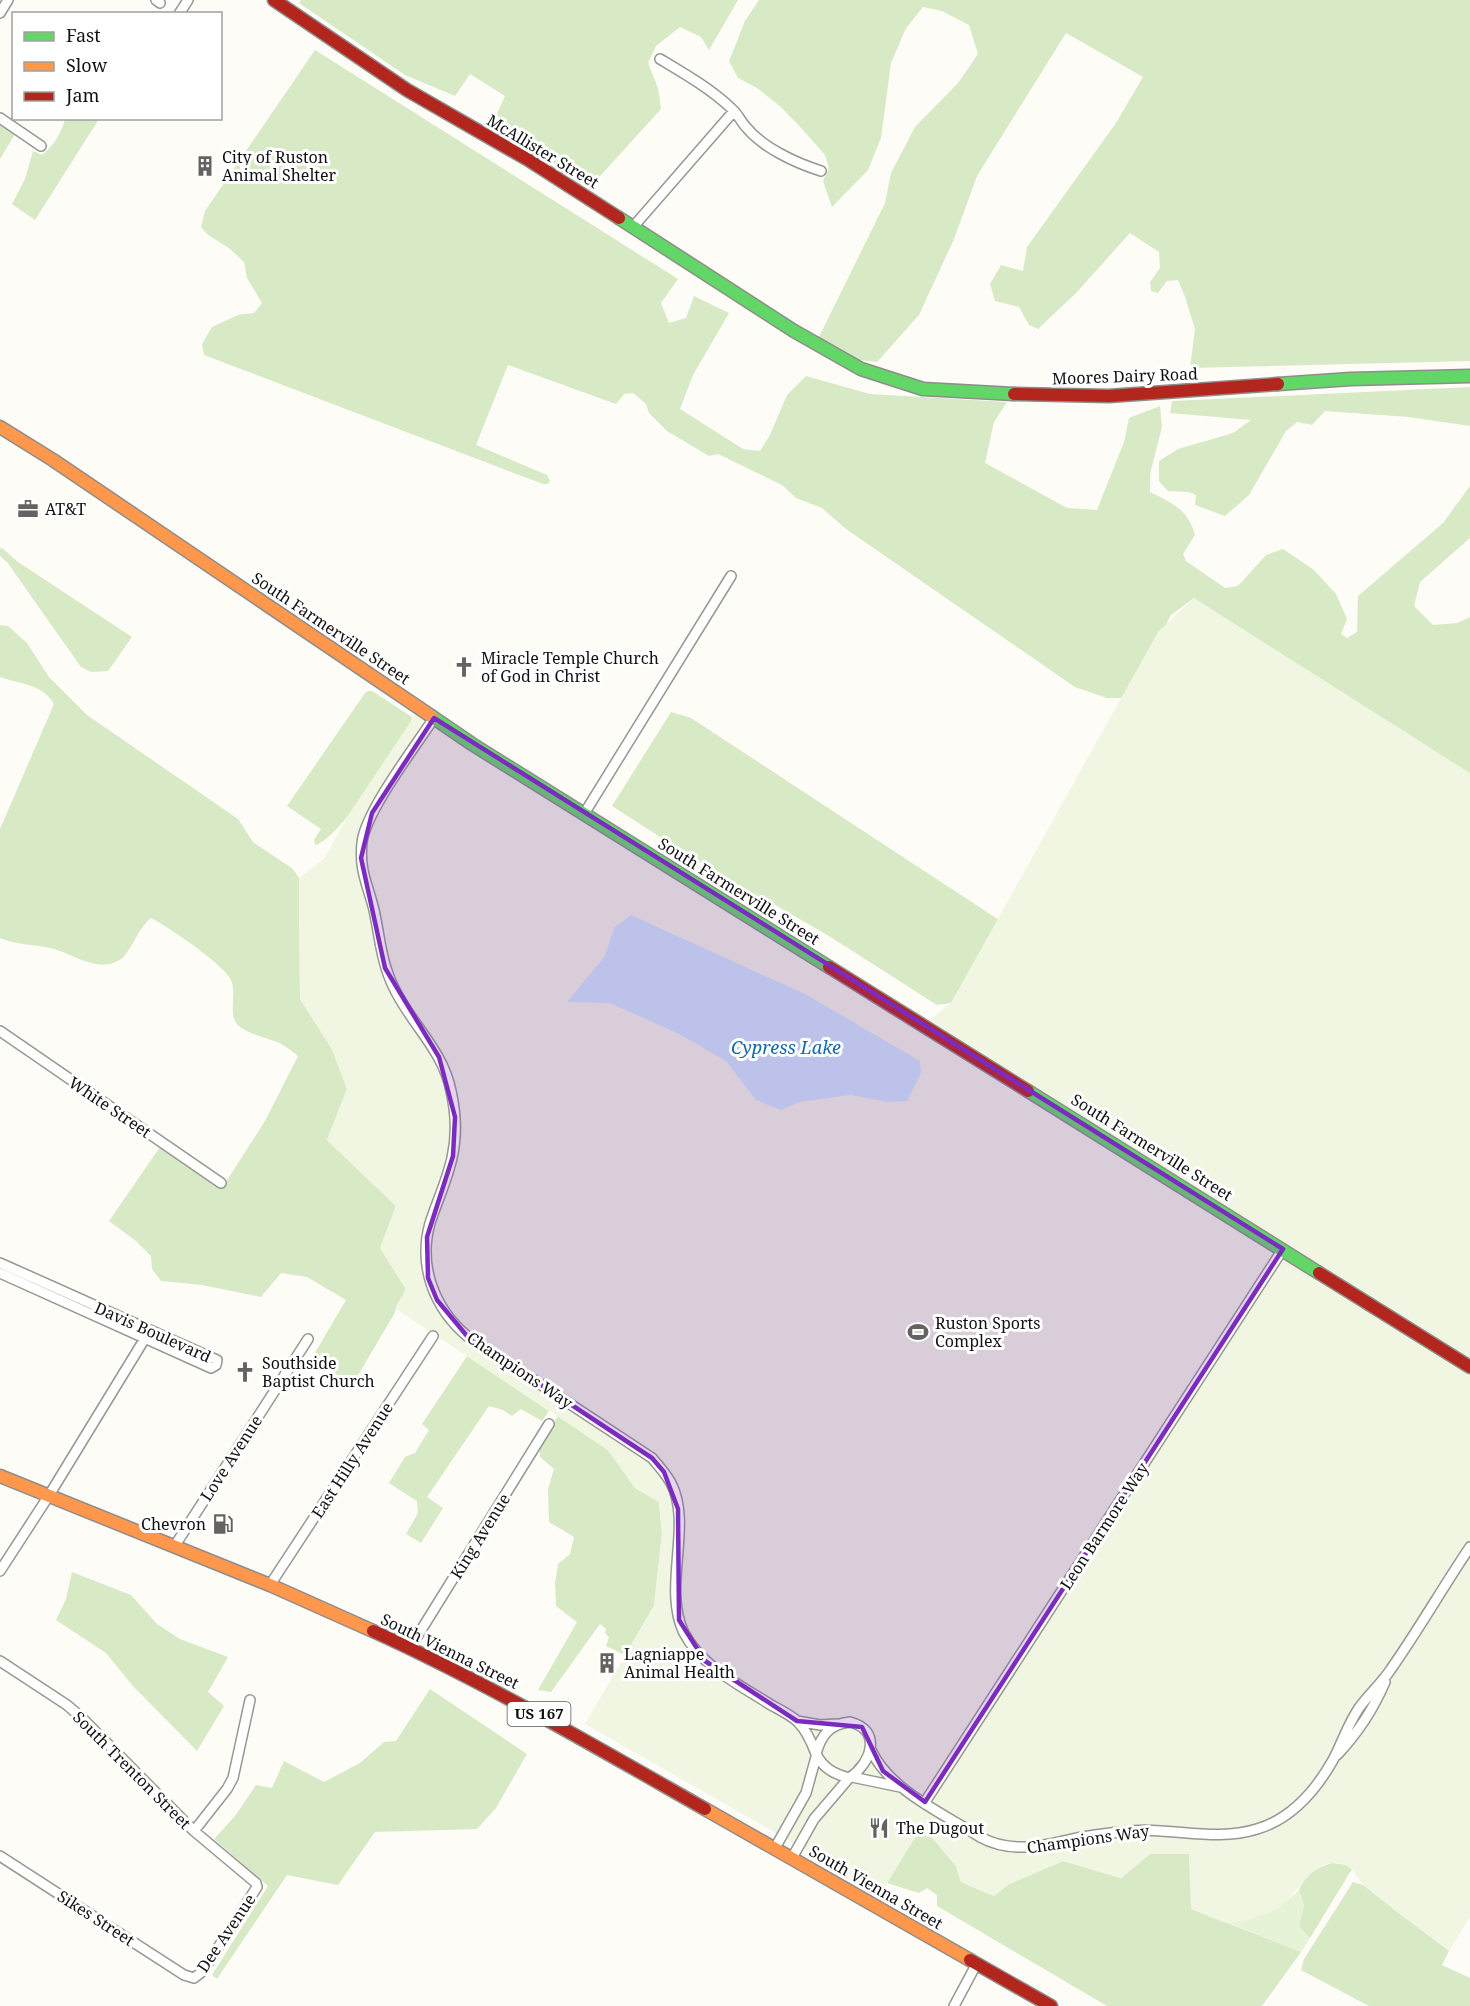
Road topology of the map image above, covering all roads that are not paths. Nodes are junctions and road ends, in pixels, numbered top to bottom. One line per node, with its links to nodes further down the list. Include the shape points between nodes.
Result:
1 (8, 0): 3 (street)
2 (274, 0): 9 (main road, McAllister Street, via 407,90 527,159)
3 (0, 13)
4 (660, 59): 5 (street)
5 (735, 111): 8 (street, via 747,129 774,150); 9 (street)
6 (0, 118): 7 (street)
7 (41, 146)
8 (821, 171)
9 (633, 227): 10 (main road, McAllister Street)
10 (794, 331): 11 (main road, Moores Dairy Road, via 861,369 923,389 1109,396 1351,379)
11 (1470, 376)
12 (0, 427): 14 (main road, South Farmerville Street)
13 (731, 576): 15 (street)
14 (434, 718): 15 (main road, South Farmerville Street); 35 (street, Champions Way, via 372,813 362,841 361,858 385,968 399,998 439,1058 451,1090 455,1144 427,1237 428,1278 445,1314 467,1336 652,1458 664,1472 673,1486 678,1509 675,1593 684,1632 705,1661)
15 (584, 814): 18 (main road, South Farmerville Street)
16 (0, 1030): 17 (street, White Street)
17 (221, 1183)
18 (1283, 1249): 24 (main road, South Farmerville Street); 41 (street, Leon Barmore Way)
19 (0, 1263): 21 (street, Davis Boulevard)
20 (0, 1273): 21 (street, Davis Boulevard)
21 (147, 1334): 21 (street, Davis Boulevard, via 211,1368 216,1365 218,1360); 27 (street)
22 (434, 1336): 31 (street, East Hilly Avenue)
23 (308, 1339): 28 (street, Love Avenue)
24 (1470, 1367)
25 (549, 1424): 32 (street, King Avenue)
26 (0, 1476): 27 (main road, South Vienna Street / US 167)
27 (48, 1497): 28 (main road, South Vienna Street / US 167); 30 (street)
28 (174, 1547): 31 (main road, South Vienna Street / US 167)
29 (1470, 1547): 41 (street, Champions Way, via 1389,1672 1361,1706 1310,1793 1289,1813 1258,1829 1226,1835 1158,1829 1127,1831 1035,1847 1008,1847 991,1843)
30 (0, 1571)
31 (270, 1584): 32 (main road, South Vienna Street / US 167)
32 (410, 1648): 43 (main road, South Vienna Street / US 167, via 536,1713)
33 (0, 1661): 42 (street, South Trenton Street, via 83,1719)
34 (250, 1700): 42 (street, via 233,1778)
35 (797, 1721): 36 (street, Champions Way); 38 (street, Champions Way)
36 (838, 1723): 37 (street, Champions Way, via 862,1727); 38 (street, via 824,1734)
37 (871, 1750): 39 (street); 40 (street, Champions Way, via 883,1771)
38 (816, 1755): 39 (street, Champions Way, via 830,1771); 43 (street, via 806,1792)
39 (850, 1777): 40 (street, Champions Way); 45 (street, via 814,1820)
40 (900, 1787): 41 (street, Champions Way)
41 (925, 1802)
42 (194, 1831): 46 (street, South Trenton Street)
43 (775, 1848): 45 (main road, South Vienna Street / US 167)
44 (0, 1856): 48 (street, Sikes Street)
45 (792, 1858): 47 (main road, South Vienna Street / US 167)
46 (257, 1887): 48 (street, Dee Avenue, via 203,1971)
47 (977, 1963): 49 (street); 50 (main road, South Vienna Street / US 167)
48 (194, 1978)
49 (954, 2006)
50 (1051, 2006)

